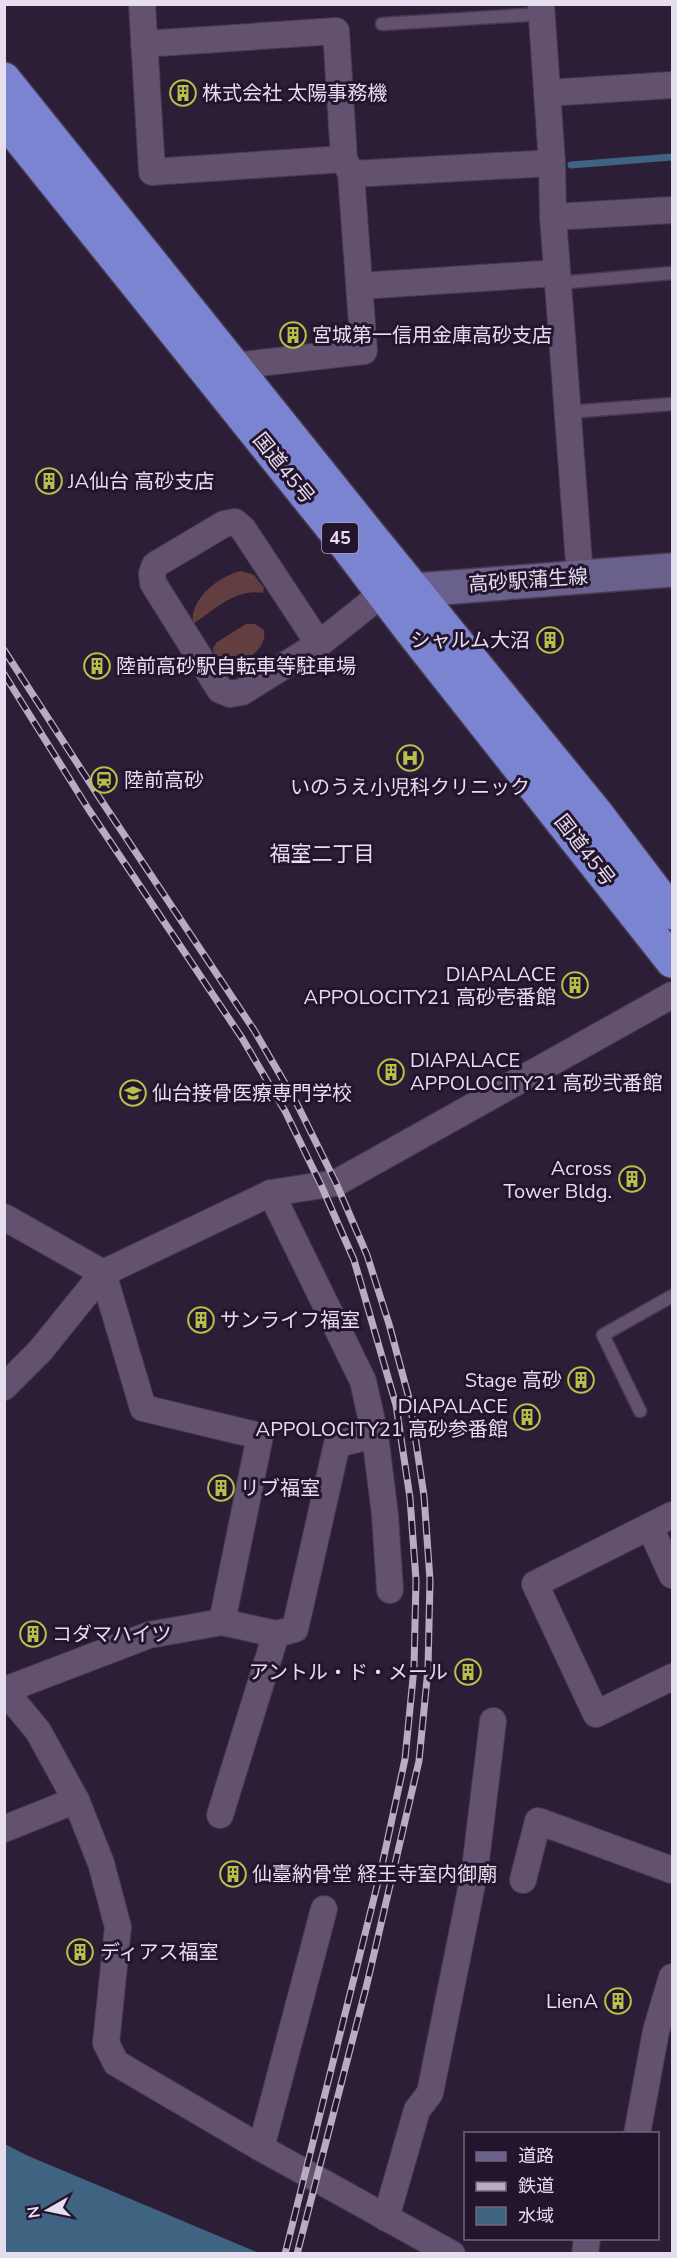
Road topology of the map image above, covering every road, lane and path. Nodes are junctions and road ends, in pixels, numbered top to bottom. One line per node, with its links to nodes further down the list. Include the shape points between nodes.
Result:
1 (142, 4): 4 (street)
2 (541, 9): 3 (lane); 7 (street)
3 (382, 24)
4 (144, 44): 10 (street, via 152,172); 10 (street, via 336,31)
5 (4, 79): 16 (highway, 国道45号 / 45)
6 (672, 85): 7 (street)
7 (547, 93): 9 (street)
8 (4, 119): 21 (highway, 国道45号 / 45)
9 (552, 163): 10 (street); 12 (street)
10 (347, 167): 15 (street)
11 (672, 210): 12 (street)
12 (553, 217): 14 (street)
13 (672, 273): 14 (lane)
14 (558, 278): 15 (street); 18 (street)
15 (360, 286): 16 (street, via 364,351)
16 (234, 366): 21 (highway, 国道45号 / 45)
17 (672, 404): 18 (lane)
18 (568, 412): 20 (street)
19 (672, 570): 20 (street, 高砂駅蒲生線)
20 (580, 576): 21 (street, 高砂駅蒲生線)
21 (398, 591): 22 (street); 23 (highway, 国道45号 / 45, via 597,814); 24 (highway, 国道45号 / 45, via 409,628)
22 (319, 644): 22 (street, via 242,692 230,694 220,690 153,583 155,565 224,524 235,522)
23 (672, 913)
24 (672, 961)
25 (672, 994): 26 (street, via 336,1183)
26 (271, 1192): 28 (street); 32 (street, via 363,1381)
27 (4, 1217): 28 (street)
28 (103, 1273): 30 (street, via 40,1351); 37 (street, via 143,1408 260,1436)
29 (672, 1296): 31 (lane, via 603,1335)
30 (4, 1387)
31 (640, 1411)
32 (375, 1436): 36 (street, via 386,1515); 38 (street, via 337,1444 295,1629)
33 (672, 1515): 34 (street)
34 (650, 1527): 35 (street); 39 (street, via 535,1584 596,1714)
35 (672, 1575)
36 (390, 1590)
37 (222, 1622): 38 (street); 40 (street, via 149,1635)
38 (276, 1634): 43 (street)
39 (672, 1677)
40 (5, 1690): 42 (street, via 38,1731)
41 (493, 1721): 51 (street, via 475,1869 430,2093 417,2110)
42 (76, 1800): 44 (street); 50 (street, via 101,1863 118,1927 106,2043 116,2063)
43 (220, 1815)
44 (4, 1829)
45 (672, 1870): 46 (street, via 538,1821)
46 (523, 1880)
47 (324, 1909): 50 (street)
48 (672, 1977): 49 (street, via 656,2031)
49 (637, 2132)
50 (261, 2148): 51 (street)
51 (386, 2218): 52 (street)
52 (452, 2253)

